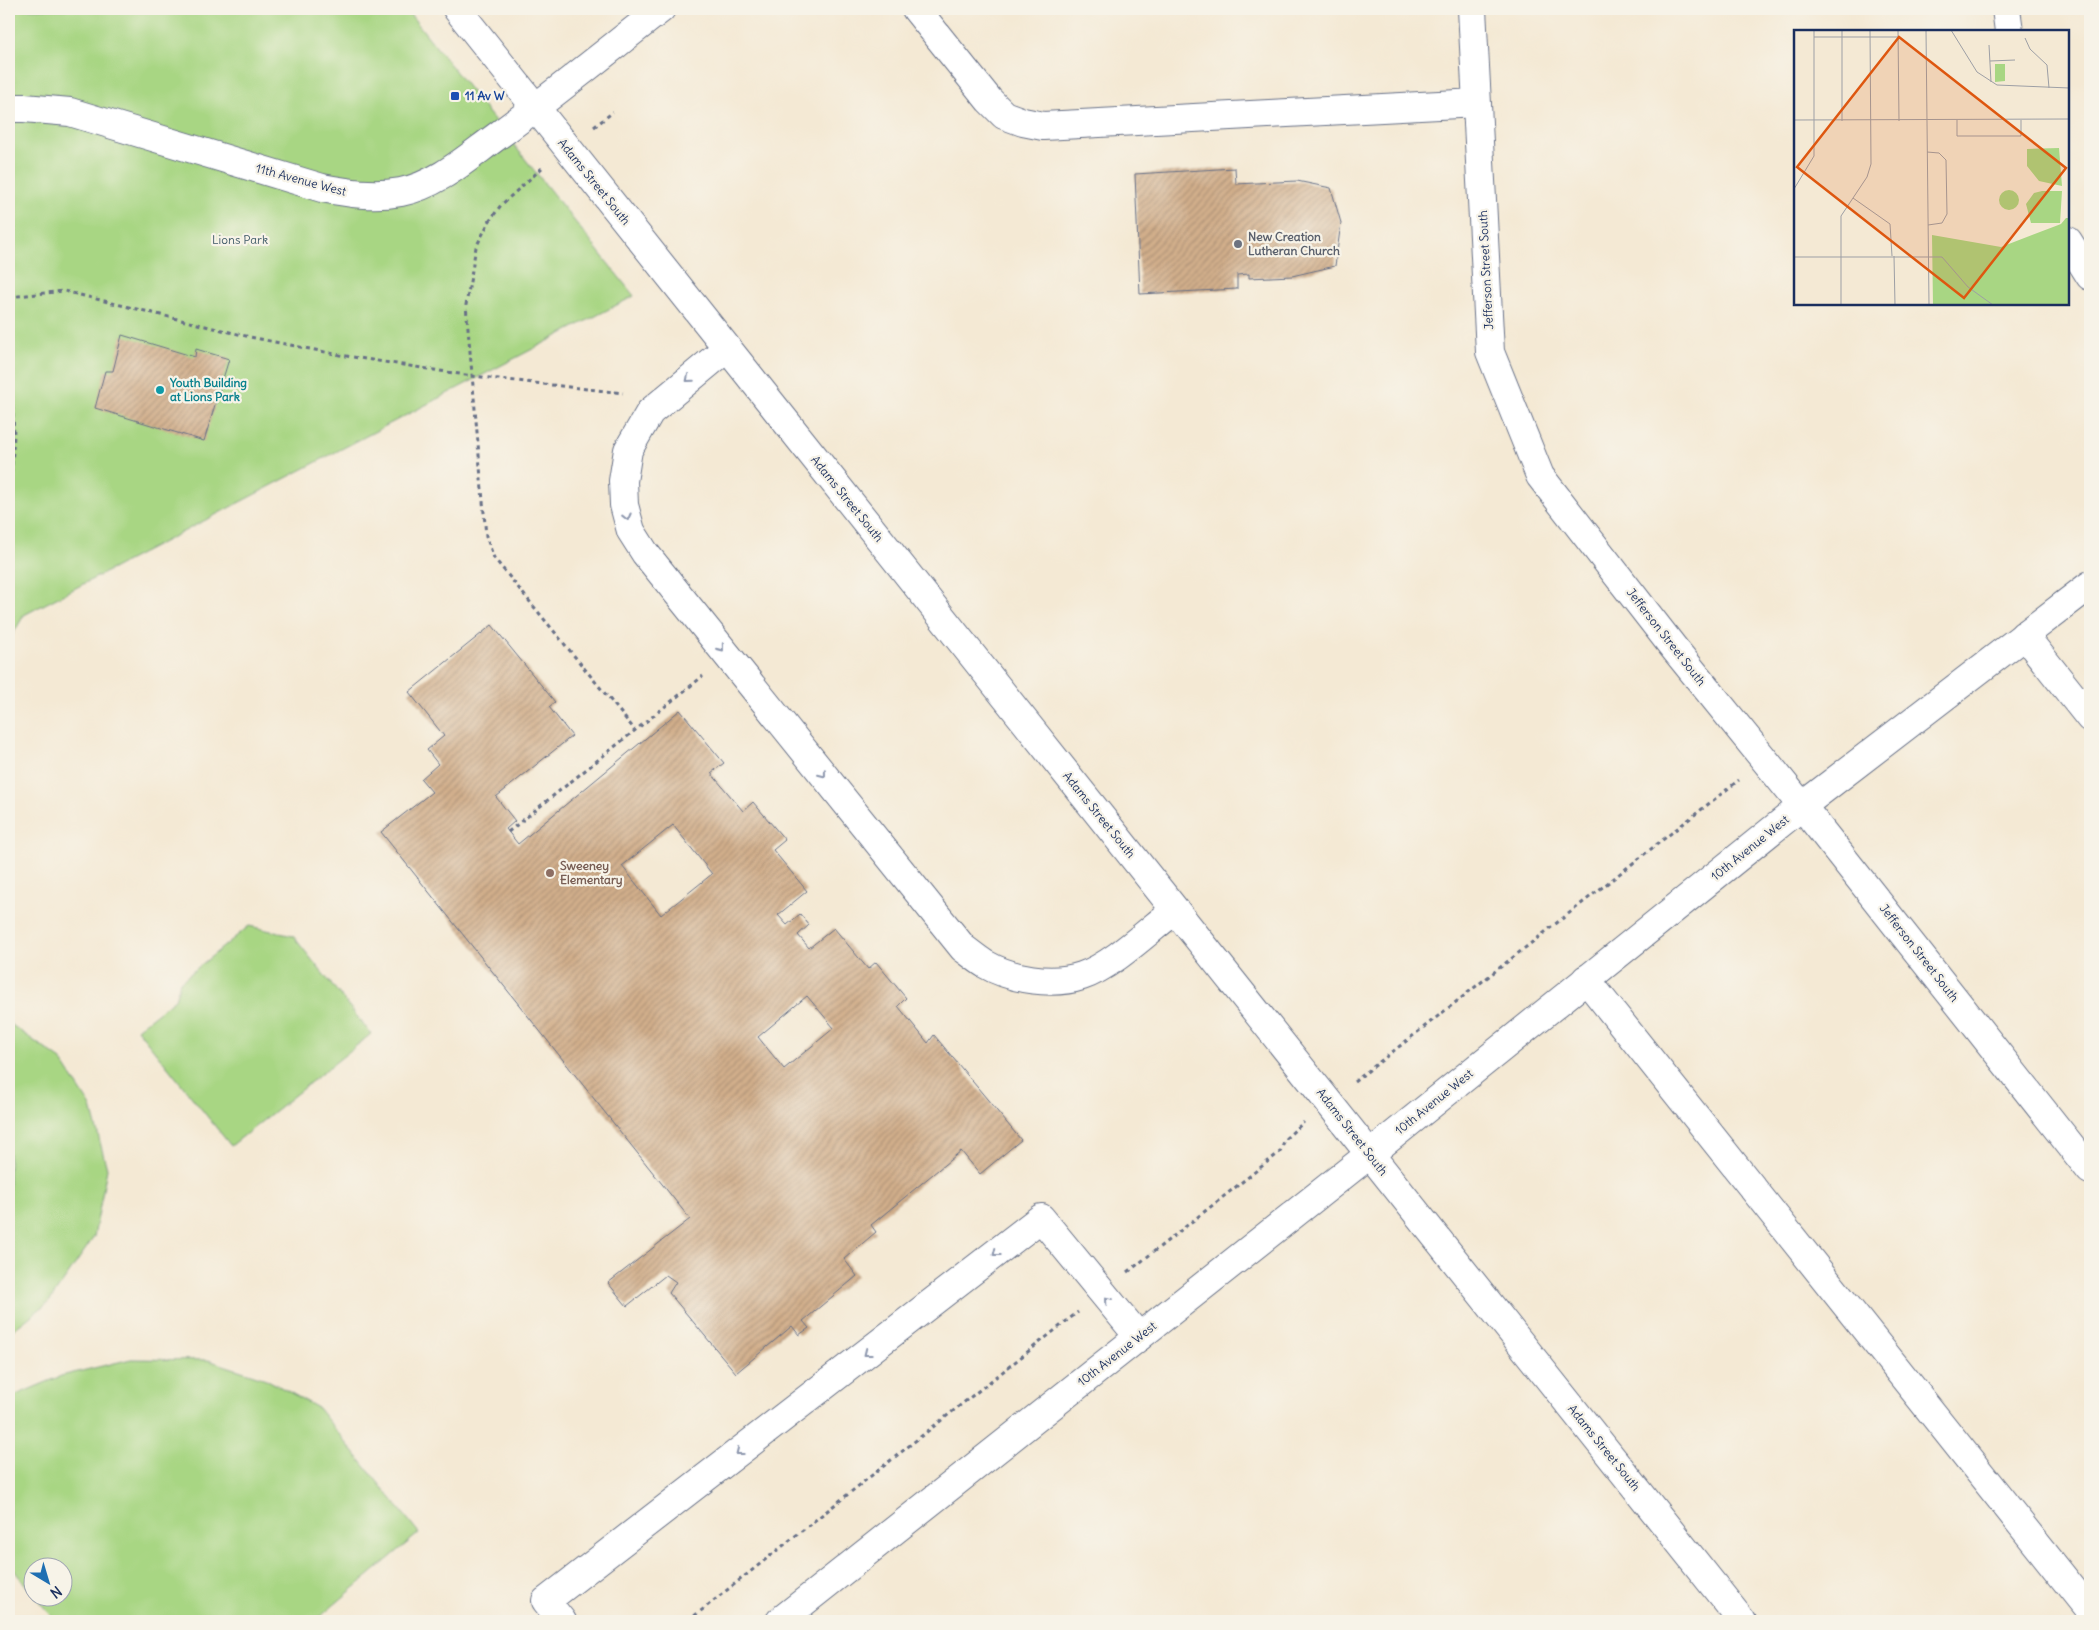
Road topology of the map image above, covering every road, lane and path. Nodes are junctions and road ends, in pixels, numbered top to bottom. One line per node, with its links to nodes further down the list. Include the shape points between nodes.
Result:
1 (457, 9): 9 (street, Adams Street South)
2 (661, 9): 9 (street, 11th Avenue West)
3 (916, 9): 7 (street, via 1004,115 1043,126)
4 (1472, 9): 7 (street, Jefferson Street South)
5 (2006, 9): 6 (street)
6 (2009, 30)
7 (1477, 104): 25 (street, Jefferson Street South, via 1490,352 1540,476)
8 (9, 108): 9 (street, 11th Avenue West, via 70,112 322,188 353,194 378,194 402,192 446,174)
9 (535, 108): 11 (street, Adams Street South)
10 (613, 112): 11 (path)
11 (567, 148): 16 (street, Adams Street South); 17 (path, via 501,205 476,247 466,305)
12 (2069, 243): 13 (street)
13 (2090, 276)
14 (9, 298): 17 (path, via 64,291 340,356)
15 (9, 333): 19 (path, via 14,435)
16 (726, 348): 28 (street, Adams Street South); 28 (street, one-way to 28, via 650,412 628,450 623,481 624,505 631,531 645,553 963,948 986,964 1032,979 1054,981 1081,976 1107,963)
17 (472, 376): 18 (path); 24 (path, via 489,548)
18 (632, 394)
19 (9, 513)
20 (2090, 584): 21 (street, 10th Avenue West)
21 (2024, 635): 23 (street); 26 (street, 10th Avenue West)
22 (704, 676): 24 (path)
23 (2090, 718)
24 (634, 729): 27 (path)
25 (1765, 760): 26 (street, Jefferson Street South); 30 (path)
26 (1802, 806): 29 (street, 10th Avenue West); 32 (street, Jefferson Street South)
27 (508, 832)
28 (1175, 910): 30 (street, Adams Street South)
29 (1586, 980): 31 (street, 10th Avenue West); 35 (street)
30 (1328, 1101): 31 (street, Adams Street South); 33 (path, via 1285,1139 1280,1152)
31 (1370, 1154): 34 (street, 10th Avenue West); 39 (street, Adams Street South)
32 (2090, 1170)
33 (1102, 1293): 34 (street, one-way to 33); 36 (street, one-way to 36, via 1041,1218 546,1601); 37 (path)
34 (1139, 1337): 38 (street, 10th Avenue West)
35 (2090, 1611)
36 (562, 1621)
37 (688, 1621)
38 (780, 1621)
39 (1742, 1621)

